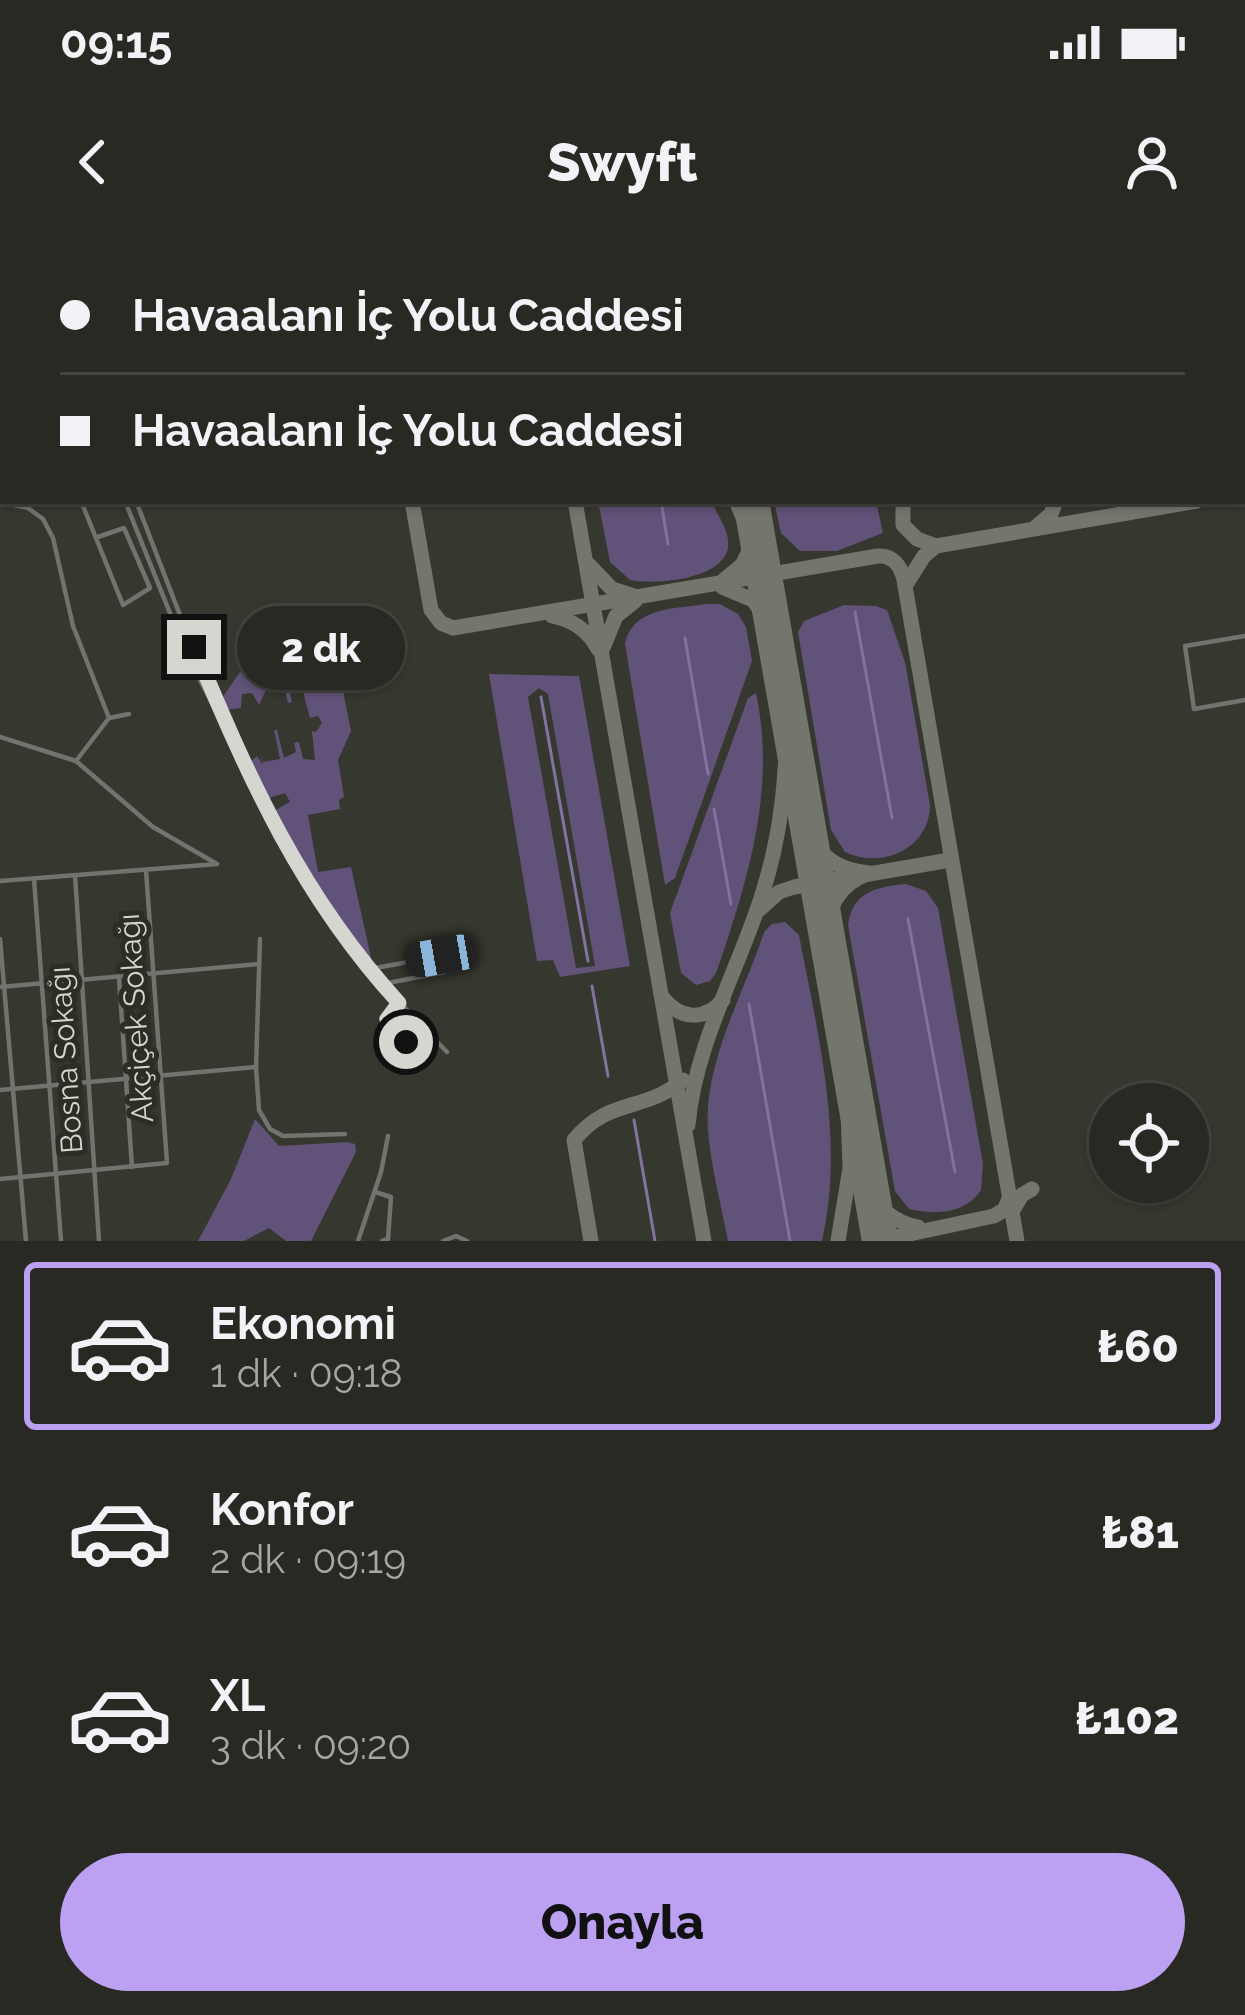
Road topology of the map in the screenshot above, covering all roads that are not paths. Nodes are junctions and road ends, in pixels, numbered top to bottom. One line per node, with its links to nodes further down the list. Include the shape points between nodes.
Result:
1 (9, 504): 9 (street, via 43,519 52,538 73,626)
2 (82, 504): 5 (street)
3 (125, 504): 10 (street, via 185,653)
4 (137, 504): 10 (street)
5 (98, 537): 5 (street, via 123,605 150,588 124,527)
6 (1245, 636): 7 (street, via 1185,646 1195,709)
7 (1245, 700)
8 (129, 714): 9 (street)
9 (109, 718): 12 (street)
10 (224, 724): 21 (street, via 296,866)
11 (0, 737): 12 (street)
12 (76, 760): 13 (street, via 153,827 217,864)
13 (146, 870): 14 (street); 23 (street, Akçiçek Sokağı)
14 (75, 875): 15 (street); 25 (street, Bosna Sokağı)
15 (34, 879): 16 (street); 26 (street)
16 (0, 881)
17 (260, 939): 20 (street)
18 (0, 940): 28 (street)
19 (441, 956): 21 (street)
20 (259, 964): 23 (street); 34 (street)
21 (370, 969): 27 (street)
22 (444, 972): 27 (street)
23 (155, 973): 24 (street); 35 (street, Akçiçek Sokağı)
24 (119, 978): 25 (street); 36 (street)
25 (81, 981): 26 (street); 37 (street, Bosna Sokağı)
26 (43, 984): 28 (street); 38 (street)
27 (382, 984): 29 (street)
28 (2, 987): 39 (street)
29 (399, 1003): 30 (street); 31 (street, via 387,1019)
30 (426, 1030): 31 (street, via 412,1042); 33 (street)
31 (397, 1032): 32 (street)
32 (391, 1039)
33 (447, 1052)
34 (256, 1067): 35 (street); 41 (street, via 257,1105 277,1133)
35 (162, 1077): 36 (street); 43 (street, Akçiçek Sokağı, via 167,1163)
36 (125, 1080): 37 (street); 43 (street)
37 (88, 1083): 38 (street); 44 (street, Bosna Sokağı)
38 (50, 1085): 39 (street); 45 (street)
39 (13, 1089): 40 (street); 46 (street)
40 (0, 1090)
41 (345, 1134)
42 (388, 1136): 48 (street)
43 (132, 1167): 44 (street)
44 (95, 1170): 45 (street); 51 (street, Bosna Sokağı)
45 (57, 1173): 46 (street); 50 (street)
46 (21, 1176): 47 (street); 49 (street)
47 (0, 1179)
48 (375, 1192): 52 (street); 53 (street, via 391,1197)
49 (26, 1241)
50 (62, 1241)
51 (99, 1241)
52 (358, 1241)
53 (382, 1241)
54 (443, 1241): 55 (street)
55 (467, 1241)

